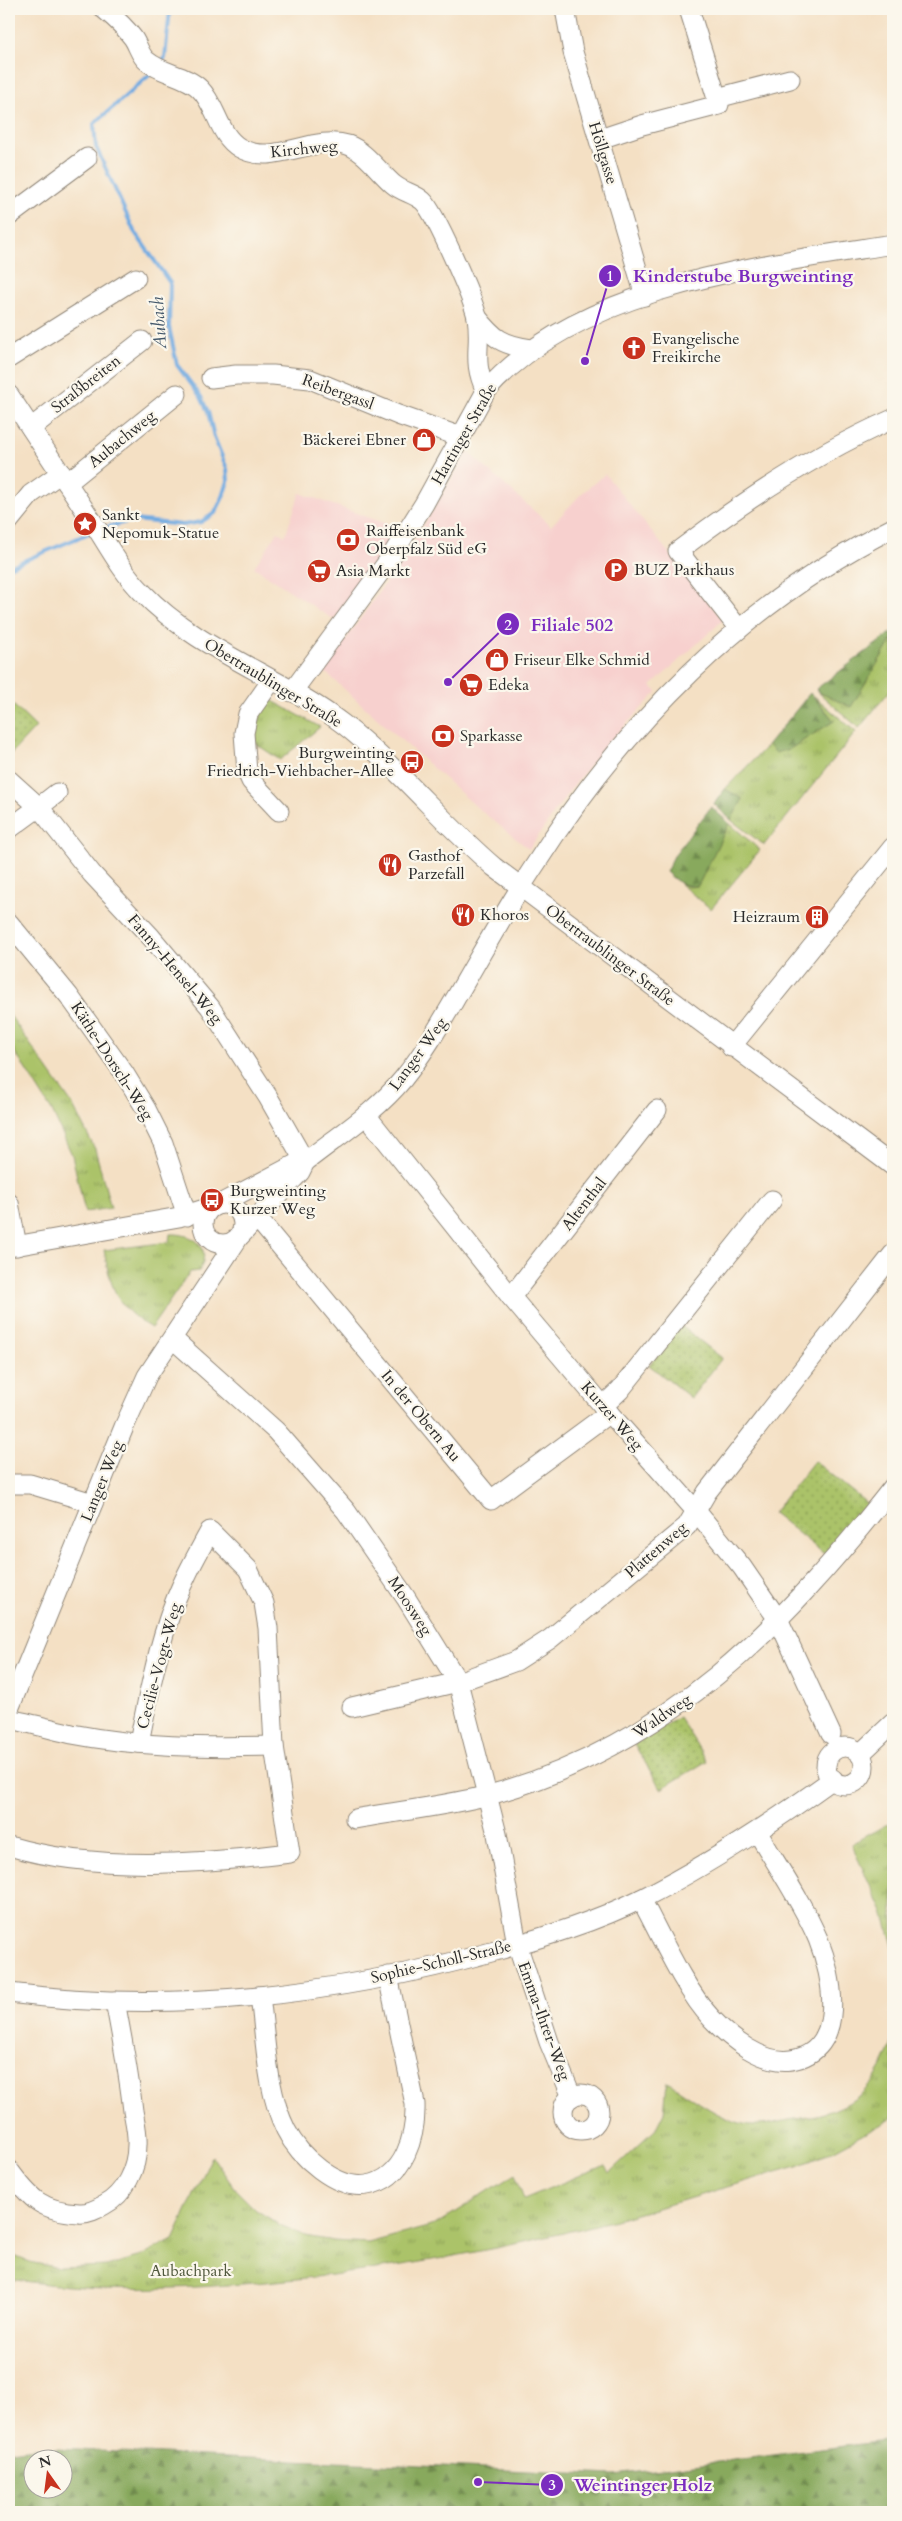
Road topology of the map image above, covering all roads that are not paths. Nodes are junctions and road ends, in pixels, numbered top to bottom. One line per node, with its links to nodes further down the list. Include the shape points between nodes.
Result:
1 (104, 9): 4 (street, Kirchweg)
2 (565, 9): 7 (street, Höllgasse, via 573,52)
3 (689, 9): 6 (street)
4 (124, 15): 13 (street, Kirchweg, via 145,60 199,88 224,133 241,149 254,154 345,144 355,148 394,186 424,202 438,222)
5 (790, 79): 6 (street)
6 (717, 98): 7 (street, via 719,105 642,125)
7 (600, 140): 12 (street, Höllgasse)
8 (87, 158): 9 (street)
9 (9, 216)
10 (893, 244): 12 (street, Hartinger Straße, via 769,264)
11 (136, 278): 16 (street)
12 (645, 296): 15 (street, Hartinger Straße, via 567,327)
13 (477, 316): 15 (street, Kirchweg, via 491,335 503,343); 18 (street, Kirchweg, via 478,375)
14 (142, 342): 22 (street, Straßbreiten)
15 (531, 349): 18 (street, Hartinger Straße)
16 (9, 358)
17 (211, 378): 23 (street, Reibergassl, via 273,375 310,379)
18 (486, 391): 23 (street, Hartinger Straße)
19 (177, 394): 24 (street, Aubachweg)
20 (9, 395): 22 (street, Obertraublinger Straße)
21 (893, 419): 27 (street, via 796,470 723,517 678,551)
22 (31, 428): 24 (street, Obertraublinger Straße)
23 (461, 437): 29 (street, Hartinger Straße, via 389,560)
24 (64, 478): 25 (street, Aubachweg, via 31,494); 28 (street, Obertraublinger Straße, via 121,567 157,608 208,644)
25 (9, 520)
26 (893, 528): 27 (street, Langer Weg, via 811,576)
27 (739, 629): 36 (street, Langer Weg, via 624,742 580,799)
28 (272, 680): 29 (street, Obertraublinger Straße); 33 (street, via 248,714 244,733 250,781)
29 (292, 692): 36 (street, Obertraublinger Straße, via 343,724 394,767 472,849)
30 (9, 780): 32 (street, Fanny-Hensel-Weg)
31 (57, 793): 32 (street)
32 (39, 807): 34 (street); 41 (street, Fanny-Hensel-Weg, via 92,874 152,937 210,1007)
33 (279, 811)
34 (9, 829)
35 (893, 847): 38 (street)
36 (521, 887): 38 (street, Obertraublinger Straße); 40 (street, Langer Weg, via 431,1039 402,1080)
37 (9, 923): 46 (street, Käthe-Dorsch-Weg, via 69,996 142,1102 163,1143)
38 (731, 1047): 42 (street, Obertraublinger Straße)
39 (658, 1110): 53 (street, Altenthal)
40 (366, 1115): 41 (street, Langer Weg); 53 (street, Kurzer Weg)
41 (305, 1162): 45 (street); 47 (street, Langer Weg, via 300,1172)
42 (893, 1166)
43 (772, 1200): 55 (street, In der Obern Au)
44 (9, 1203): 50 (street)
45 (218, 1205): 46 (street); 48 (street, via 205,1215); 49 (street, via 232,1206 242,1215 244,1229)
46 (183, 1216): 48 (street); 50 (street)
47 (258, 1219): 49 (street, Langer Weg); 55 (street, In der Obern Au, via 491,1500)
48 (208, 1236): 49 (street, via 224,1245); 52 (street)
49 (238, 1238): 52 (street, Langer Weg)
50 (13, 1247)
51 (893, 1254): 59 (street, Plattenweg)
52 (221, 1267): 54 (street, Langer Weg)
53 (511, 1297): 55 (street, Kurzer Weg)
54 (172, 1339): 58 (street, Langer Weg, via 147,1376); 61 (street, Moosweg, via 276,1431 346,1511 406,1598)
55 (606, 1410): 59 (street, Kurzer Weg)
56 (9, 1484): 58 (street, via 30,1484)
57 (893, 1487): 60 (street, Waldweg, via 850,1542)
58 (93, 1503): 63 (street, Langer Weg)
59 (696, 1511): 60 (street, Kurzer Weg, via 742,1567); 61 (street, Plattenweg, via 687,1526 550,1639 516,1661)
60 (779, 1621): 66 (street, Kurzer Weg); 71 (street, Waldweg, via 711,1681 624,1741 579,1762)
61 (458, 1682): 62 (street, Plattenweg); 71 (street, Moosweg)
62 (352, 1707)
63 (9, 1710)
64 (9, 1719): 67 (street, Cecilie-Vogt-Weg, via 73,1734)
65 (893, 1723): 69 (street)
66 (831, 1734)
67 (139, 1743): 68 (street, Cecilie-Vogt-Weg); 68 (street, Cecilie-Vogt-Weg, via 168,1620 185,1578 210,1531 248,1569 264,1603)
68 (274, 1746): 74 (street, Cecilie-Vogt-Weg, via 290,1853 151,1863 54,1856)
69 (860, 1754): 70 (street, via 864,1770 858,1779 848,1784 837,1783); 70 (street, via 844,1747 833,1752 827,1769)
70 (833, 1779): 73 (street, Sophie-Scholl-Straße)
71 (488, 1795): 72 (street, Waldweg); 76 (street, Moosweg)
72 (355, 1819)
73 (758, 1833): 75 (street, Sophie-Scholl-Straße); 75 (street, via 805,1912 824,1959 832,2014 822,2044 810,2053 784,2060 764,2056 740,2043 712,2019 692,1992)
74 (9, 1846)
75 (641, 1899): 76 (street, Sophie-Scholl-Straße)
76 (517, 1944): 77 (street, Sophie-Scholl-Straße, via 452,1963); 81 (street, Emma-Ihrer-Weg, via 549,2042)
77 (388, 1976): 79 (street, Sophie-Scholl-Straße); 79 (street, via 415,2104 416,2125 410,2147 400,2164 384,2178 367,2185 348,2183 325,2173 302,2154 286,2131 276,2103)
78 (9, 1992): 80 (street, Sophie-Scholl-Straße, via 62,2000)
79 (260, 1996): 80 (street, Sophie-Scholl-Straße)
80 (116, 2002): 82 (street, via 137,2145 134,2167 124,2188 114,2200 99,2208 84,2213 60,2212 46,2208 25,2192)
81 (572, 2097)
82 (9, 2170)

